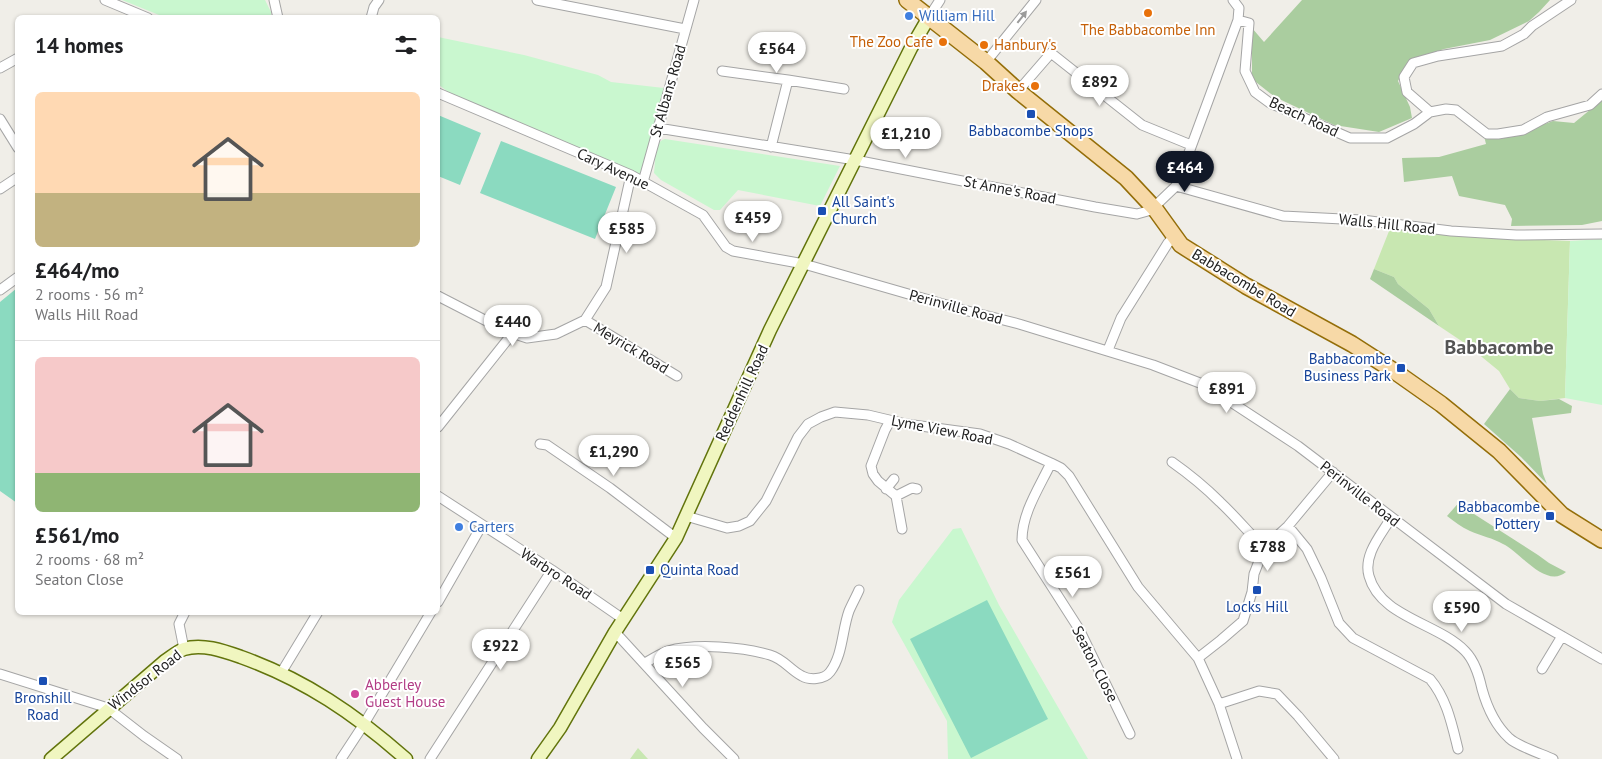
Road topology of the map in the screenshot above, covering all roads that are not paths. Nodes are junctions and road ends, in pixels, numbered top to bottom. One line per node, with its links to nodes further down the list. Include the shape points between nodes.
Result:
1 (105, 0): 11 (street)
2 (274, 0): 12 (street)
3 (379, 0): 13 (street)
4 (538, 0): 16 (street)
5 (694, 0): 16 (street, St Albans Road)
6 (907, 0): 14 (main road, Babbacombe Road)
7 (940, 0): 14 (street)
8 (1036, 0): 18 (street, one-way to 8)
9 (1233, 0): 15 (street, via 1239,8)
10 (1571, 0): 26 (street, via 1502,46 1413,63 1404,77 1407,92)
11 (141, 15)
12 (277, 15)
13 (372, 15)
14 (929, 17): 18 (main road, Babbacombe Road); 32 (street, Reddenhill Road)
15 (1238, 20): 26 (street, Beach Road, via 1248,23 1245,71 1256,92 1270,103 1350,138 1387,138); 30 (street)
16 (685, 29): 28 (street, St Albans Road)
17 (15, 60): 19 (street)
18 (986, 62): 23 (main road, Babbacombe Road)
19 (0, 68)
20 (722, 72): 21 (street)
21 (788, 80): 22 (street); 31 (street)
22 (844, 89)
23 (1018, 91): 30 (street, via 1051,53 1142,125); 38 (main road, Babbacombe Road, via 1126,178)
24 (440, 94): 33 (street, Cary Avenue)
25 (1602, 94): 26 (street, via 1590,106 1547,116 1523,130 1498,134 1487,134 1456,110)
26 (1430, 112)
27 (0, 119): 29 (street)
28 (658, 128): 31 (street, St Anne's Road); 35 (street, St Albans Road)
29 (15, 143)
30 (1191, 145): 36 (street)
31 (771, 147): 32 (street, St Anne's Road)
32 (855, 160): 38 (street, St Anne's Road, via 1137,214); 41 (street, Reddenhill Road)
33 (631, 175): 35 (street, Cary Avenue); 45 (street, via 606,287)
34 (15, 179): 37 (street)
35 (643, 182): 41 (street, Cary Avenue, via 703,215 726,248)
36 (1176, 186): 38 (street); 39 (street, Walls Hill Road, via 1283,216 1516,235)
37 (0, 190)
38 (1154, 208): 40 (main road, Babbacombe Road)
39 (1602, 234)
40 (1174, 237): 47 (street, via 1121,318); 66 (main road, Babbacombe Road, via 1181,245 1246,286 1352,344 1441,404 1499,451 1562,516)
41 (804, 264): 47 (street, Perinville Road); 60 (street, Reddenhill Road, via 770,330)
42 (15, 280): 43 (street)
43 (0, 290)
44 (440, 297): 46 (street)
45 (585, 320): 46 (street, via 542,337); 48 (street, Meyrick Road)
46 (512, 334): 50 (street)
47 (1108, 350): 54 (street, Perinville Road, via 1205,385)
48 (677, 376)
49 (890, 421): 53 (street, Lyme View Road, via 980,434); 56 (street, via 871,466 873,474); 60 (street, Lyme View Road, via 836,412 821,417 808,424 798,437 766,501 750,521 727,528)
50 (440, 424)
51 (540, 444): 65 (street, via 547,445 610,488)
52 (1172, 462): 67 (street, via 1222,503)
53 (1051, 463): 78 (street, Lyme View Road, via 1069,476 1138,587); 87 (street, Seaton Close, via 1026,513 1022,540 1079,629)
54 (1333, 472): 61 (street, Perinville Road); 63 (street)
55 (894, 479): 56 (street)
56 (886, 489): 58 (street)
57 (917, 489): 58 (street, via 912,488)
58 (896, 496): 64 (street)
59 (440, 497): 62 (street, Warbro Road)
60 (686, 516): 65 (street, Reddenhill Road)
61 (1391, 518): 76 (street, Perinville Road, via 1506,604); 98 (street, via 1368,559 1368,576 1376,590 1392,608 1450,638 1466,652 1476,667 1487,706 1510,739)
62 (482, 525): 68 (street, Warbro Road); 70 (street)
63 (1288, 526): 67 (street); 88 (street, via 1307,549 1339,623 1353,638 1424,675 1438,688)
64 (902, 529)
65 (676, 538): 74 (street, Reddenhill Road)
66 (1602, 540)
67 (1264, 548): 78 (street, via 1243,621)
68 (552, 570): 74 (street, Warbro Road); 93 (street)
69 (858, 590): 80 (street, via 838,655 832,670 824,677 801,676 786,662 756,651 721,647 668,651)
70 (440, 598)
71 (184, 615): 77 (street, via 179,624)
72 (316, 615): 82 (street)
73 (429, 615): 86 (street)
74 (623, 619): 75 (street, Reddenhill Road)
75 (616, 632): 80 (street); 94 (street, Reddenhill Road, via 560,728)
76 (1562, 636): 79 (street, Perinville Road); 81 (street)
77 (184, 649): 82 (street, Windsor Road, via 219,650); 85 (street, Windsor Road)
78 (1198, 658): 84 (street, Lyme View Road)
79 (1602, 659)
80 (645, 664): 95 (street)
81 (1542, 669)
82 (281, 672): 86 (street, Windsor Road)
83 (0, 674): 85 (street)
84 (1219, 704): 96 (street, Lyme View Road); 97 (street, via 1259,691 1277,694)
85 (108, 708): 89 (street, Windsor Road); 90 (street)
86 (364, 724): 91 (street); 92 (street, Windsor Road)
87 (1130, 734)
88 (1458, 749)
89 (51, 759)
90 (177, 759)
91 (341, 759)
92 (406, 759)
93 (430, 759)
94 (538, 759)
95 (734, 759)
96 (1237, 759)
97 (1334, 759)
98 (1553, 759)

